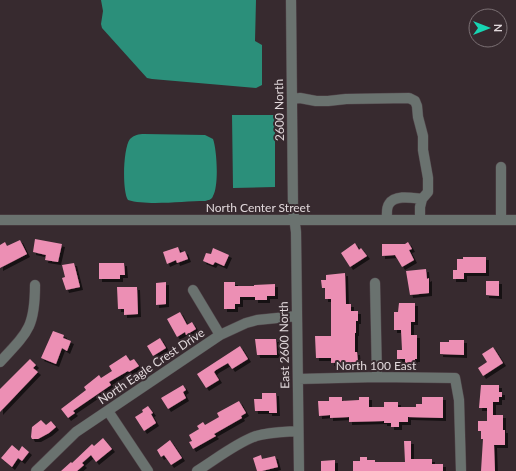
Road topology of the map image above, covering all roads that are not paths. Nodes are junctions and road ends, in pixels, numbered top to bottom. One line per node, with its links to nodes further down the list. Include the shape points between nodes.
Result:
1 (291, 0): 2 (street, 2600 North)
2 (292, 99): 4 (street, via 328,101 409,98 415,101 428,178 428,192); 6 (street, 2600 North)
3 (501, 167): 9 (street)
4 (422, 199): 7 (street, via 393,200 389,204); 8 (street)
5 (0, 220): 6 (street, North Center Street)
6 (294, 220): 7 (street, North Center Street); 14 (street, East 2600 North)
7 (387, 220): 8 (street, North Center Street)
8 (420, 220): 9 (street, North Center Street)
9 (501, 220): 10 (street, North Center Street)
10 (516, 220)
11 (375, 283): 17 (street)
12 (35, 285): 16 (street, via 35,305 29,328)
13 (193, 290): 15 (street)
14 (297, 316): 15 (street, North Eagle Crest Drive, via 257,320); 18 (street, East 2600 North)
15 (220, 335): 19 (street, North Eagle Crest Drive)
16 (0, 362)
17 (376, 377): 18 (street, North 100 East); 25 (street, North 100 East, via 455,378 459,400)
18 (298, 379): 20 (street, East 2600 North)
19 (108, 411): 21 (street, North Eagle Crest Drive, via 68,439); 22 (street)
20 (298, 431): 23 (street, via 254,437); 24 (street, East 2600 North)
21 (36, 471)
22 (148, 471)
23 (197, 471)
24 (298, 471)
25 (461, 471)

